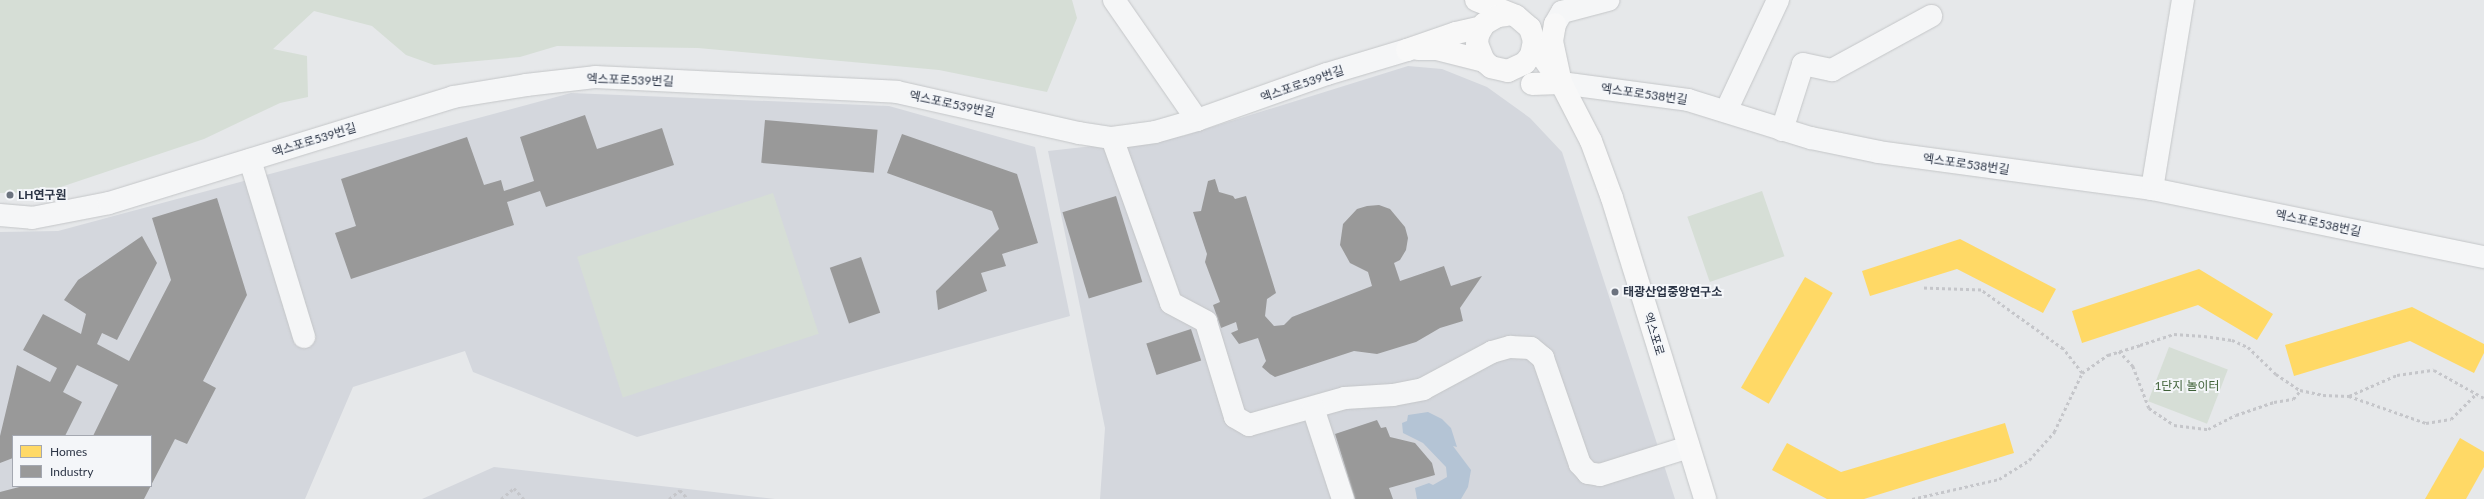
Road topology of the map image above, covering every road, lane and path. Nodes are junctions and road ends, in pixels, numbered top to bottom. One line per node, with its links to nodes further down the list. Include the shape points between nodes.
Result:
1 (1114, 0): 19 (street)
2 (1608, 0): 8 (street)
3 (1778, 0): 18 (street)
4 (2183, 0): 23 (street)
5 (1469, 1): 6 (main road); 9 (main road); 10 (main road, via 1458,26)
6 (1511, 16): 8 (main road); 9 (main road, via 1498,16); 11 (main road, via 1530,28)
7 (1931, 16): 20 (street, via 1832,70 1803,64)
8 (1558, 18): 11 (main road); 15 (main road, via 1552,41)
9 (1483, 26): 10 (main road); 13 (main road, via 1478,44)
10 (1448, 36): 12 (main road)
11 (1533, 41): 14 (main road, via 1525,63); 15 (main road)
12 (1407, 50): 13 (main road, via 1437,49); 19 (street, 엑스포로539번길, via 1328,74)
13 (1484, 61): 14 (main road, via 1495,68)
14 (1508, 71): 16 (main road)
15 (1561, 83): 16 (main road); 17 (main road, 엑스포로); 18 (street, 엑스포로538번길, via 1688,100)
16 (1532, 84): 17 (main road)
17 (1572, 103): 37 (main road, 엑스포로, via 1591,141 1612,198)
18 (1726, 111): 20 (street, 엑스포로538번길)
19 (1197, 120): 21 (street, 엑스포로539번길, via 1155,132)
20 (1782, 130): 23 (street, 엑스포로538번길, via 1879,152)
21 (1112, 138): 22 (street, 엑스포로539번길, via 1079,133 897,92 595,77 453,97); 36 (street, via 1171,303 1206,322 1235,417 1249,425)
22 (250, 160): 25 (street, 엑스포로539번길, via 109,203); 29 (street)
23 (2152, 189): 27 (street, 엑스포로538번길)
24 (0, 202): 25 (street, via 34,206)
25 (50, 213): 26 (street, 엑스포로539번길, via 32,218)
26 (0, 215)
27 (2484, 257)
28 (1922, 288): 31 (path, via 1980,290 2063,349)
29 (304, 337)
30 (2119, 351): 31 (path, via 2108,355); 32 (path, via 2174,334 2232,340 2248,347 2276,374); 32 (path, via 2133,366 2149,408 2174,425 2208,430 2236,415 2274,402 2293,399)
31 (2082, 373): 44 (path, via 2054,432 2029,460 1999,479)
32 (2300, 390): 34 (path, via 2323,395)
33 (2476, 394): 34 (path, via 2434,370 2397,375); 34 (path, via 2451,419 2426,423); 35 (path)
34 (2349, 396)
35 (2484, 398)
36 (1313, 408): 37 (street, via 1345,398 1393,395 1423,389 1492,352 1510,347 1531,348 1544,358 1580,464 1588,473 1600,475); 42 (street)
37 (1689, 447): 43 (main road, 엑스포로)
38 (501, 499): 39 (path, via 514,488)
39 (524, 499)
40 (668, 499): 41 (path, via 680,490)
41 (688, 499)
42 (1343, 499)
43 (1705, 499)
44 (1912, 499)

